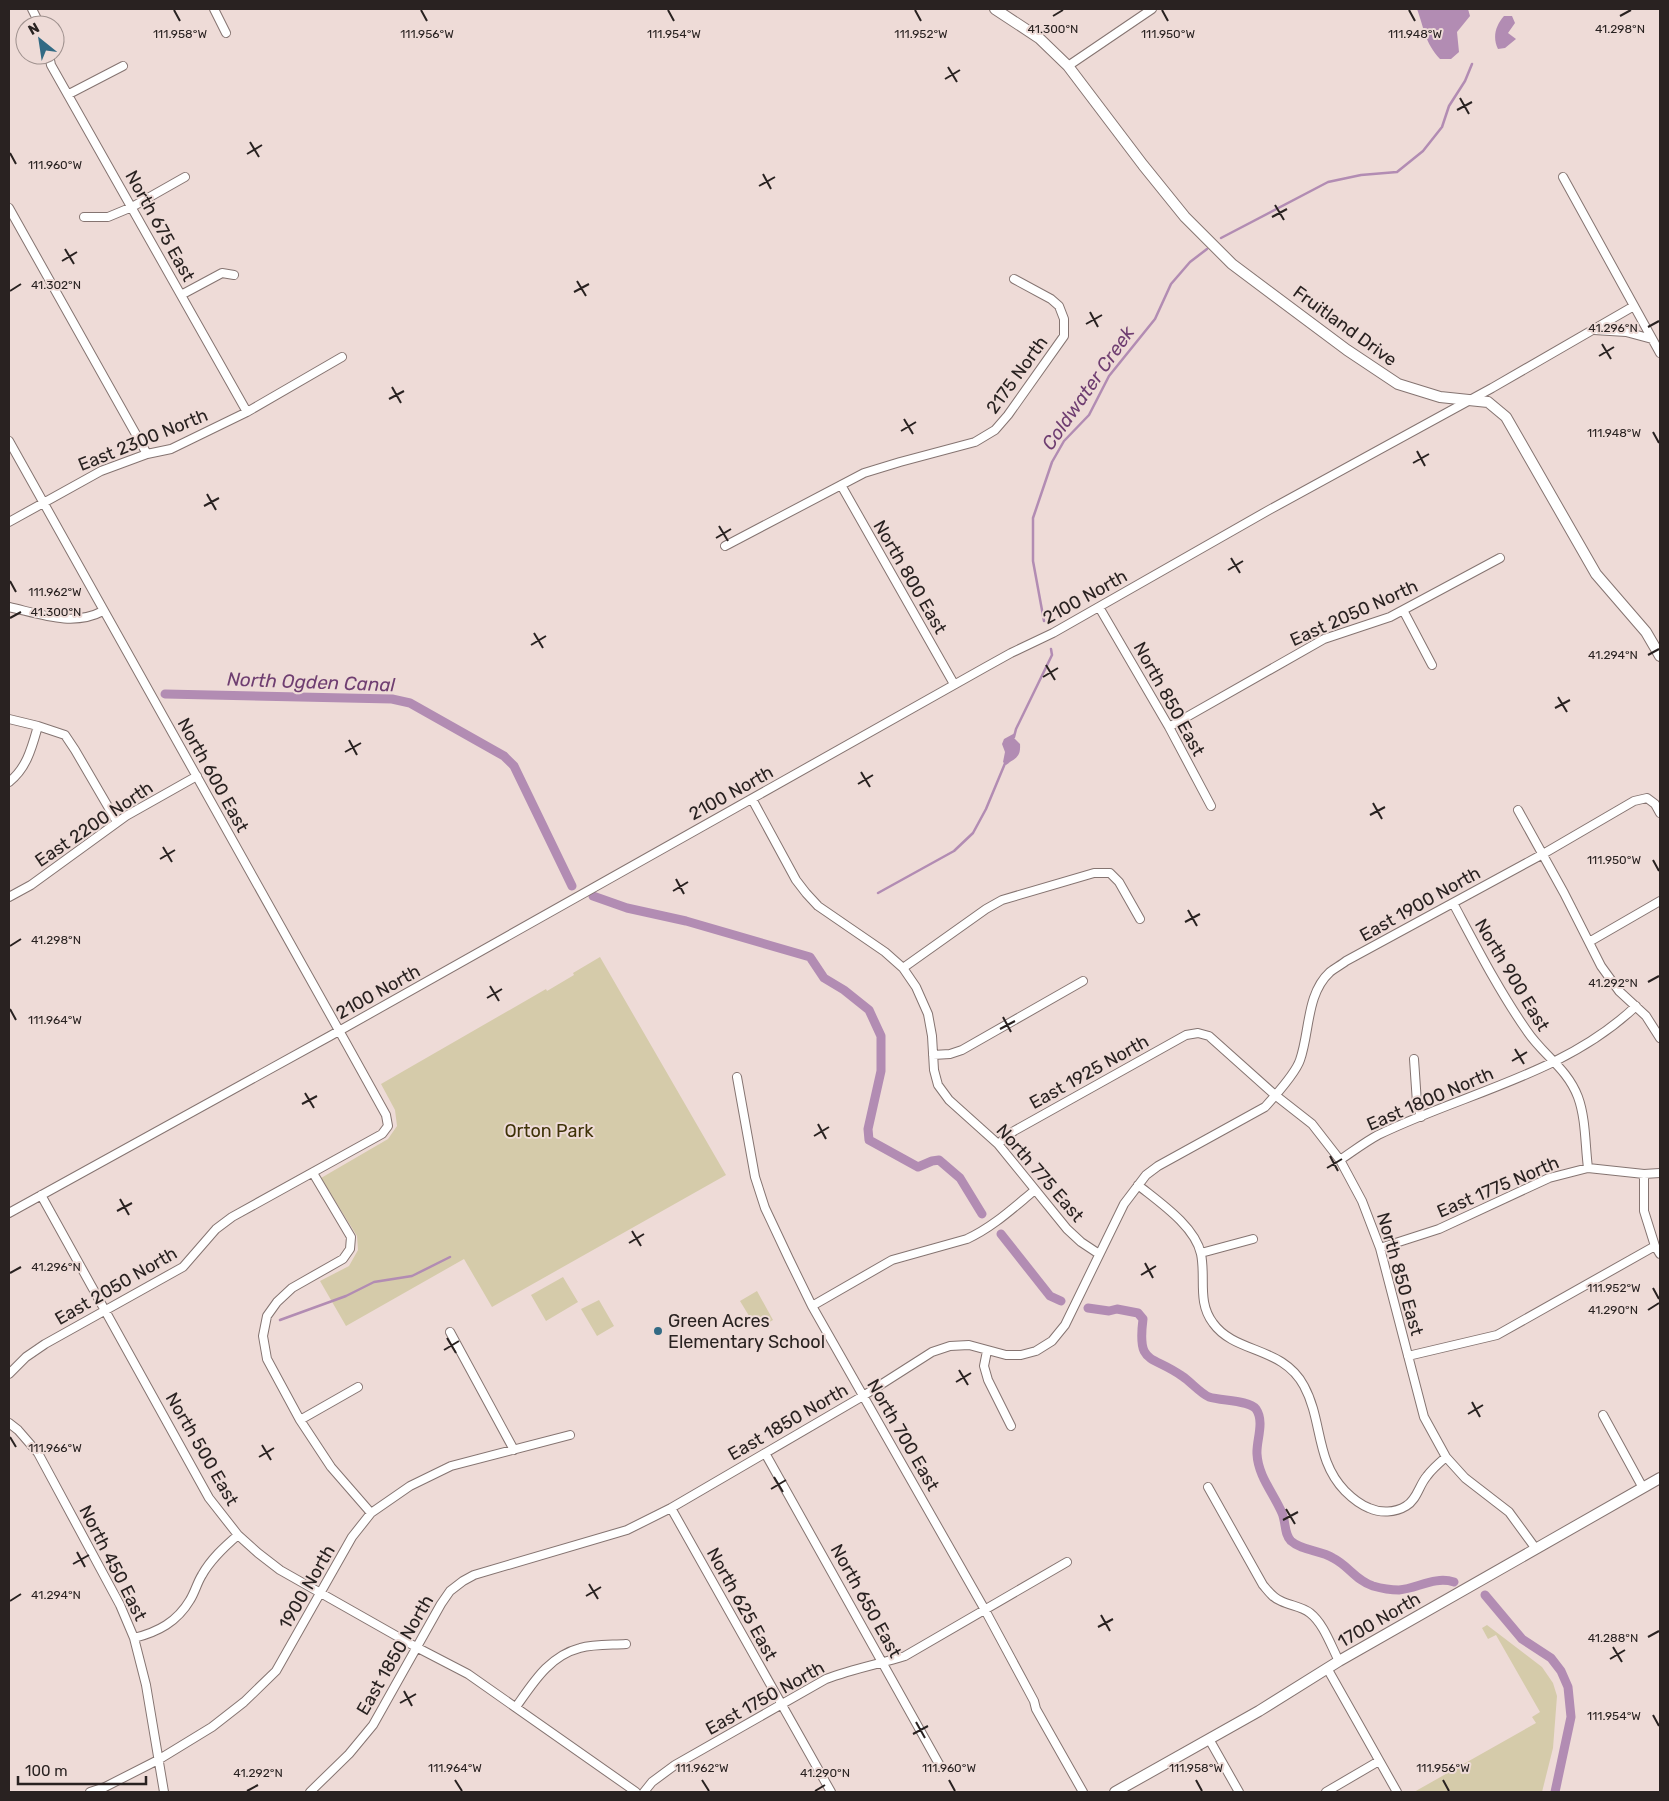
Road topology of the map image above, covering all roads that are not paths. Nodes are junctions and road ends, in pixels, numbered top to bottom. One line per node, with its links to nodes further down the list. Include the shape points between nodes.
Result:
1 (214, 9): 4 (street)
2 (995, 9): 7 (street, Fruitland Drive, via 1039,38)
3 (1152, 9): 7 (street)
4 (226, 33)
5 (51, 65): 8 (street, North 675 East)
6 (123, 66): 8 (street)
7 (1068, 66): 22 (street, Fruitland Drive, via 1185,217 1232,264 1398,384 1440,397)
8 (69, 94): 11 (street, North 675 East)
9 (185, 177): 11 (street)
10 (1563, 177): 17 (street)
11 (132, 207): 13 (street, via 108,217); 16 (street, North 675 East)
12 (9, 208): 25 (street)
13 (84, 217)
14 (234, 275): 16 (street, via 222,273)
15 (1014, 278): 26 (street, 2175 North, via 1059,306 1064,319 1064,336 1008,415 995,430 975,442 864,473)
16 (181, 295): 23 (street, North 675 East)
17 (1634, 306): 18 (street, 2100 North); 19 (street)
18 (1592, 330): 19 (street, via 1626,332); 22 (street, 2100 North)
19 (1652, 338): 20 (street)
20 (1660, 354)
21 (342, 358): 23 (street, East 2300 North)
22 (1468, 399): 31 (street, 2100 North); 35 (street, Fruitland Drive, via 1488,402 1506,416 1596,574 1646,632)
23 (247, 412): 25 (street, East 2300 North, via 171,449)
24 (9, 441): 27 (street, North 600 East)
25 (147, 454): 27 (street, East 2300 North, via 100,471)
26 (841, 485): 29 (street, 2175 North); 37 (street, North 800 East)
27 (43, 503): 28 (street, East 2300 North); 34 (street, North 600 East)
28 (9, 522)
29 (725, 546)
30 (1500, 558): 33 (street, East 2050 North)
31 (1100, 607): 37 (street, 2100 North); 40 (street, North 850 East)
32 (9, 608): 34 (street, via 65,620 82,619)
33 (1402, 610): 36 (street); 40 (street, East 2050 North, via 1324,639)
34 (103, 611): 41 (street, North 600 East)
35 (1660, 656)
36 (1432, 665)
37 (954, 684): 43 (street, 2100 North)
38 (9, 719): 39 (street)
39 (38, 726): 42 (street, via 31,753 18,775); 47 (street, via 65,735)
40 (1169, 727): 44 (street, North 850 East)
41 (197, 776): 47 (street, East 2200 North); 57 (street, North 600 East)
42 (9, 782)
43 (752, 799): 54 (street, North 775 East, via 806,893 818,906); 57 (street, 2100 North)
44 (1210, 806)
45 (1518, 810): 48 (street)
46 (1660, 813): 48 (street, East 1900 North, via 1647,798 1634,801)
47 (117, 822): 49 (street, East 2200 North, via 31,885)
48 (1543, 854): 51 (street, East 1900 North); 53 (street)
49 (9, 897)
50 (1660, 901): 53 (street)
51 (1453, 903): 62 (street, North 900 East, via 1527,1032); 64 (street, East 1900 North, via 1329,973 1319,986 1310,1009 1300,1062)
52 (1140, 920): 54 (street, via 1119,882 1110,873 1094,873 1002,900)
53 (1589, 942): 56 (street, via 1619,991)
54 (903, 968): 60 (street, North 775 East, via 928,1014)
55 (1083, 982): 60 (street, via 962,1050)
56 (1636, 1006): 59 (street); 62 (street, East 1800 North, via 1620,1022)
57 (339, 1031): 66 (street, North 600 East, via 386,1115); 75 (street, 2100 North)
58 (1198, 1033): 64 (street, North 850 East, via 1209,1036); 67 (street, East 1925 North, via 1186,1035 1014,1131)
59 (1660, 1038)
60 (933, 1055): 67 (street, North 775 East, via 938,1085 949,1100)
61 (1414, 1059): 65 (street)
62 (1554, 1061): 65 (street, East 1800 North); 69 (street, North 900 East, via 1566,1073 1578,1097)
63 (736, 1077): 83 (street, North 700 East, via 755,1177 765,1208)
64 (1275, 1095): 68 (street, North 850 East, via 1312,1124); 73 (street, East 1850 North, via 1265,1107 1158,1166)
65 (1420, 1117): 68 (street, East 1800 North, via 1377,1136)
66 (388, 1126): 70 (street, East 2050 North, via 382,1134)
67 (998, 1144): 74 (street, North 775 East)
68 (1340, 1160): 79 (street, North 850 East, via 1362,1201)
69 (1588, 1168): 72 (street, East 1775 North); 79 (street, East 1775 North, via 1549,1178 1439,1229)
70 (313, 1173): 84 (street, East 2050 North, via 232,1217 216,1229 183,1267); 92 (street, via 350,1237 350,1249 343,1259 292,1288 276,1302 267,1316 263,1336 267,1359)
71 (1660, 1173): 72 (street, East 1775 North)
72 (1644, 1174): 78 (street, via 1644,1211)
73 (1138, 1185): 80 (street, via 1190,1231); 81 (street, East 1850 North, via 1124,1204)
74 (1035, 1190): 81 (street, North 775 East, via 1080,1242); 83 (street, via 978,1234 892,1260)
75 (41, 1195): 76 (street, 2100 North); 84 (street, North 500 East)
76 (9, 1213)
77 (1253, 1239): 80 (street)
78 (1655, 1246): 82 (street); 87 (street, via 1497,1335)
79 (1380, 1248): 87 (street, North 850 East)
80 (1201, 1253): 98 (street, via 1202,1297 1213,1324 1223,1334 1286,1363 1297,1374 1311,1403 1325,1460 1350,1496 1374,1510 1386,1512 1406,1506 1426,1477)
81 (1099, 1254): 86 (street, East 1850 North, via 1065,1325 1052,1341 1036,1351 1021,1355)
82 (1660, 1254)
83 (812, 1306): 90 (street, North 700 East)
84 (106, 1311): 88 (street, East 2050 North, via 45,1344); 104 (street, North 500 East, via 209,1498)
85 (450, 1332): 96 (street)
86 (987, 1351): 90 (street, East 1850 North, via 968,1345 932,1352); 94 (street, via 984,1366 988,1380)
87 (1408, 1356): 98 (street, North 850 East, via 1424,1417)
88 (9, 1374)
89 (358, 1387): 92 (street)
90 (863, 1396): 97 (street, East 1850 North); 108 (street, North 700 East)
91 (1603, 1415): 101 (street)
92 (300, 1420): 103 (street, via 331,1467)
93 (9, 1423): 109 (street, North 450 East, via 38,1453 120,1605)
94 (1011, 1426)
95 (570, 1435): 96 (street, 1900 North)
96 (514, 1450): 103 (street, 1900 North, via 451,1466 410,1486)
97 (765, 1452): 102 (street, East 1850 North); 113 (street, North 650 East)
98 (1446, 1457): 105 (street, North 850 East, via 1465,1478 1509,1512)
99 (1660, 1478): 101 (street, 1700 North)
100 (1208, 1487): 112 (street, via 1263,1586 1282,1602 1311,1614)
101 (1644, 1488): 105 (street, 1700 North)
102 (670, 1508): 111 (street, East 1850 North, via 627,1530 492,1569 463,1581 440,1604); 115 (street, North 625 East)
103 (371, 1514): 107 (street, 1900 North, via 352,1537)
104 (238, 1535): 107 (street, North 500 East, via 280,1570); 109 (street, via 212,1560 182,1612 153,1633)
105 (1536, 1549): 112 (street, 1700 North)
106 (1067, 1562): 108 (street, East 1750 North)
107 (322, 1593): 111 (street, North 500 East); 118 (street, 1900 North, via 276,1670 244,1702 212,1727)
108 (985, 1610): 113 (street, East 1750 North, via 905,1656); 127 (street, North 700 East)
109 (134, 1638): 118 (street, North 450 East, via 146,1685)
110 (626, 1644): 116 (street, via 580,1648 562,1655 544,1670)
111 (416, 1646): 116 (street, North 500 East, via 468,1674); 123 (street, East 1850 North, via 372,1725 349,1754)
112 (1340, 1661): 114 (street, 1700 North)
113 (883, 1663): 115 (street, East 1750 North, via 826,1679); 120 (street, North 650 East)
114 (1327, 1668): 117 (street, 1700 North); 119 (street)
115 (781, 1704): 125 (street, East 1750 North, via 675,1765); 126 (street, North 625 East)
116 (516, 1707): 124 (street)
117 (1209, 1739): 128 (street, 1700 North); 129 (street)
118 (158, 1760): 121 (street, 1900 North); 122 (street, North 450 East)
119 (1380, 1761): 130 (street); 131 (street)
120 (940, 1764)
121 (90, 1792)
122 (164, 1792)
123 (310, 1792)
124 (636, 1792)
125 (644, 1792)
126 (831, 1792)
127 (1083, 1792)
128 (1115, 1792)
129 (1239, 1792)
130 (1326, 1792)
131 (1397, 1792)

